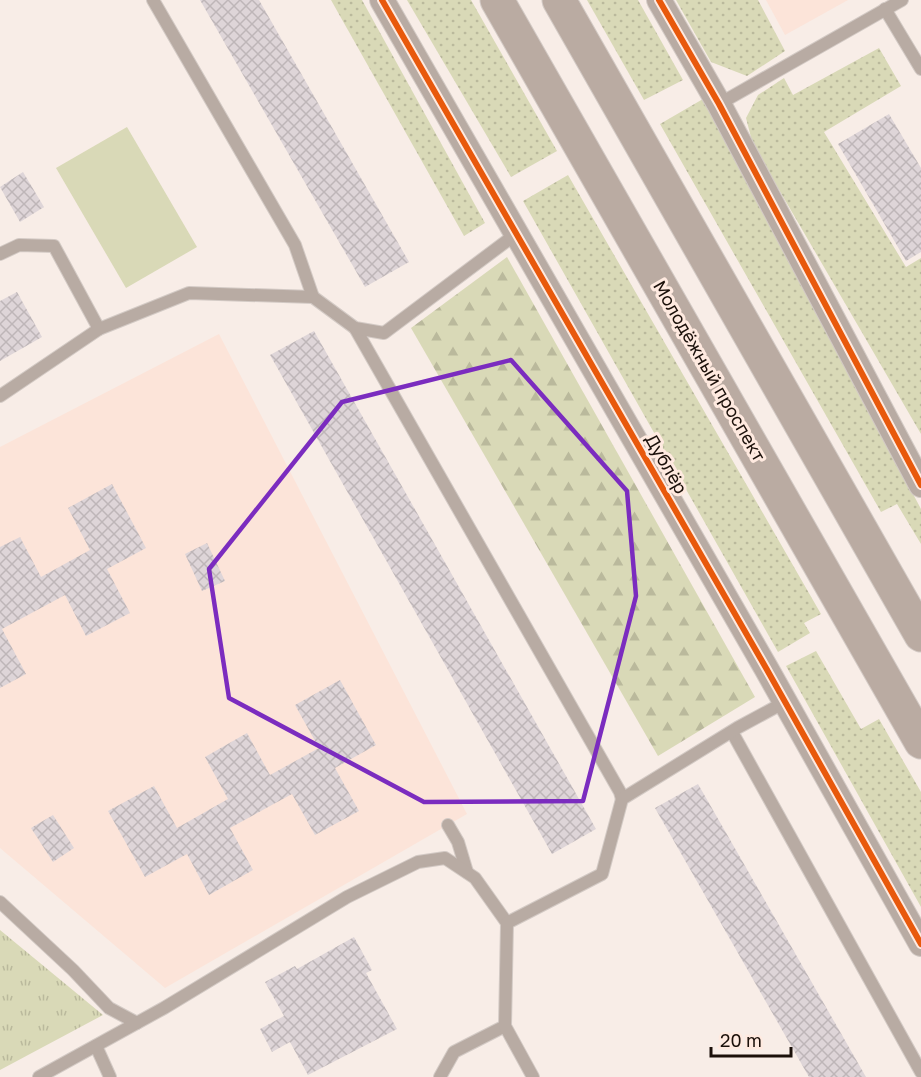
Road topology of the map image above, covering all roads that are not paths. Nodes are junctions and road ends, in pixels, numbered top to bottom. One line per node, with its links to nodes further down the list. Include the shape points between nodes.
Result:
1 (153, 0): 12 (lane, via 295,245)
2 (382, 0): 10 (street, Дублёр)
3 (497, 0): 20 (main road, Молодёжный проспект)
4 (559, 0): 17 (main road)
5 (658, 0): 9 (street)
6 (902, 0): 7 (lane)
7 (885, 9): 8 (lane); 9 (lane)
8 (921, 69)
9 (719, 104): 16 (street)
10 (516, 234): 13 (lane, via 384,333); 18 (street, Дублёр)
11 (0, 254): 14 (lane, via 19,245 54,246)
12 (313, 297): 13 (lane); 14 (lane, via 189,293)
13 (355, 328): 21 (lane)
14 (99, 329): 15 (lane)
15 (0, 396)
16 (921, 485)
17 (921, 635)
18 (785, 702): 19 (lane); 26 (street, Дублёр)
19 (732, 732): 21 (lane); 30 (lane)
20 (921, 742)
21 (622, 799): 25 (lane, via 602,874)
22 (448, 825): 23 (lane, via 458,842)
23 (466, 872): 25 (lane, via 475,878); 27 (lane, via 446,858 418,862 347,897)
24 (0, 902): 27 (lane, via 109,1008)
25 (507, 923): 28 (lane)
26 (921, 944)
27 (136, 1023): 29 (lane)
28 (505, 1026): 33 (lane, via 454,1052); 34 (lane)
29 (96, 1046): 31 (lane); 32 (lane)
30 (921, 1072)
31 (39, 1077)
32 (110, 1077)
33 (440, 1077)
34 (533, 1077)

